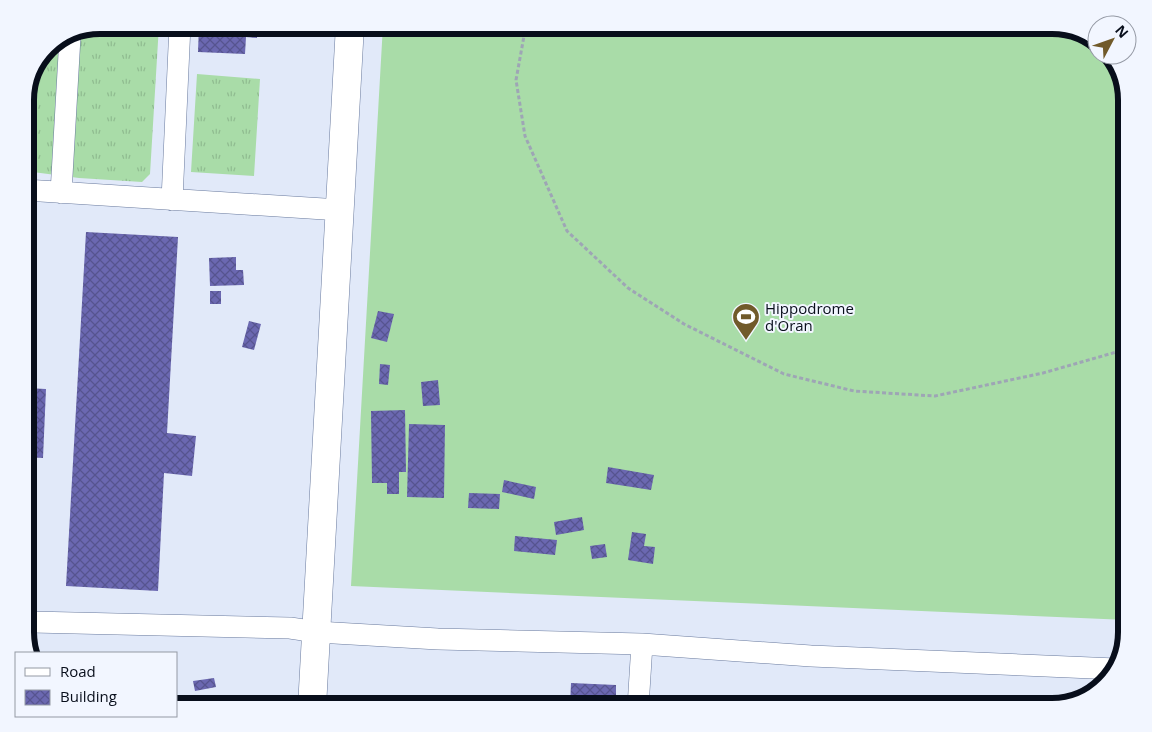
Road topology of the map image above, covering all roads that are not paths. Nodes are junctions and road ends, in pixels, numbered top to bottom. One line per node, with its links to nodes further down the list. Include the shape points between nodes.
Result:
1 (180, 34): 6 (street)
2 (350, 34): 7 (main road)
3 (70, 42): 5 (street)
4 (34, 191): 5 (street)
5 (61, 193): 6 (street)
6 (172, 200): 7 (street)
7 (340, 210): 9 (main road)
8 (34, 622): 9 (street, via 290,628)
9 (317, 632): 10 (street, via 438,639); 12 (main road)
10 (642, 644): 11 (street, via 812,656); 13 (street)
11 (1107, 669)
12 (313, 698)
13 (639, 698)

